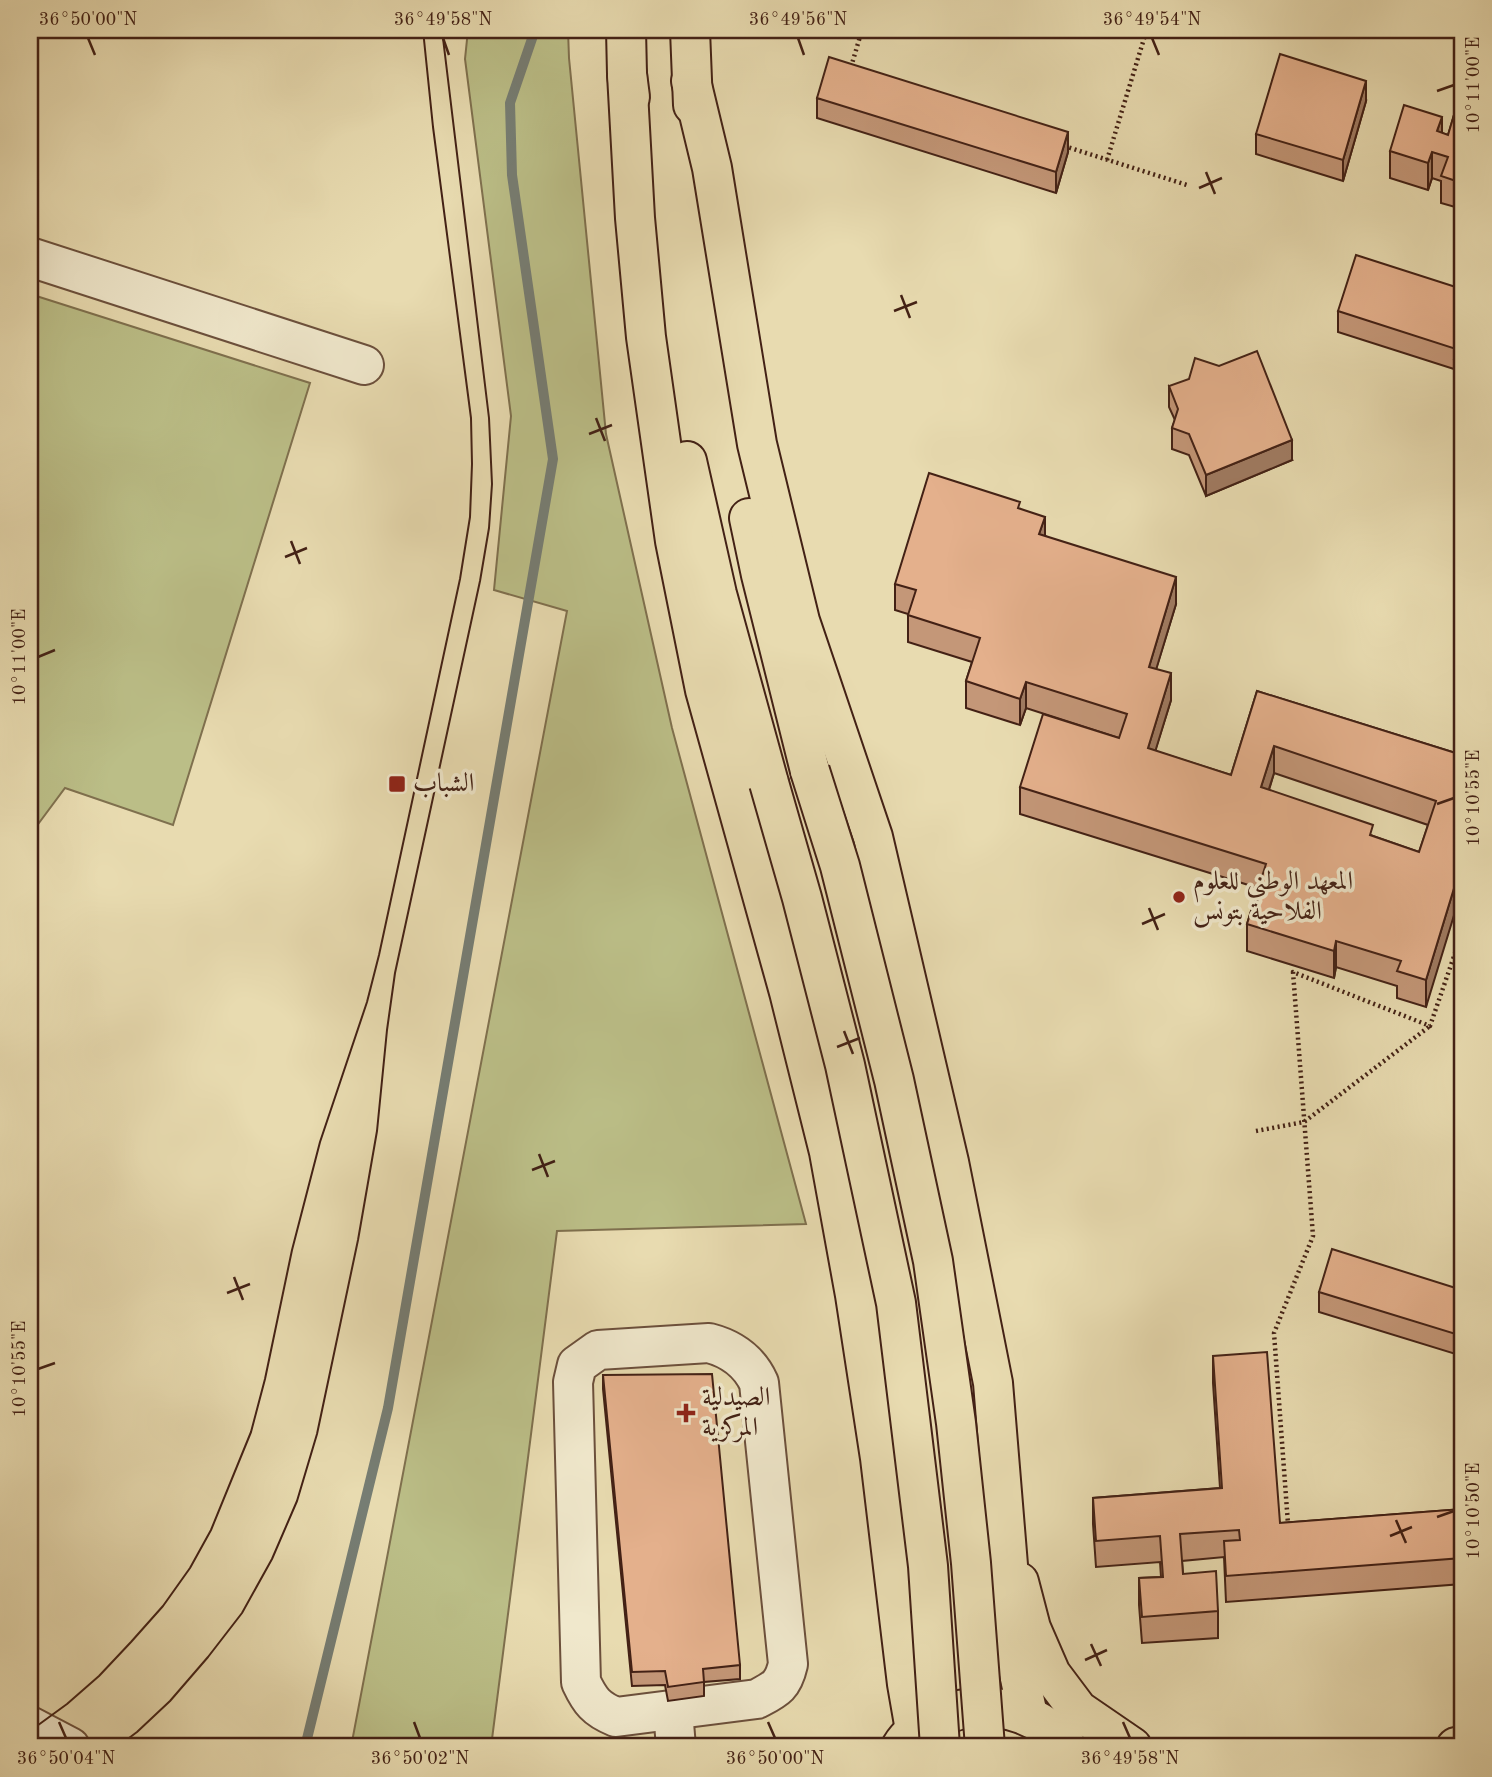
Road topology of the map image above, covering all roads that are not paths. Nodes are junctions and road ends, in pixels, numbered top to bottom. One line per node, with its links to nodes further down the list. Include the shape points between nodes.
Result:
1 (626, 30): 3 (main road)
2 (690, 30): 4 (main road)
3 (627, 74): 11 (main road, via 646,337 675,541 705,690 829,1152 878,1444); 11 (main road, bridge, via 668,381 717,594 845,1065 896,1303 928,1566)
4 (691, 80): 7 (main road, via 712,167 760,457 800,621 873,837 949,1162 993,1383); 14 (main road, bridge, via 723,391 761,575 894,1080 933,1261 971,1563)
5 (30, 257): 6 (street)
6 (364, 365)
7 (1006, 1534): 10 (main road, via 1019,1674); 15 (main road, via 1031,1628 1051,1674 1078,1710)
8 (30, 1726): 13 (street)
9 (675, 1729): 9 (street, via 600,1711 581,1682 573,1382 577,1365 598,1350 709,1343 740,1357 759,1383 788,1664 775,1690)
10 (1060, 1736): 11 (main road, via 993,1707 957,1710)
11 (910, 1742)
12 (1462, 1746): 16 (main road)
13 (69, 1747)
14 (985, 1747)
15 (1132, 1747)
16 (1456, 1747)

